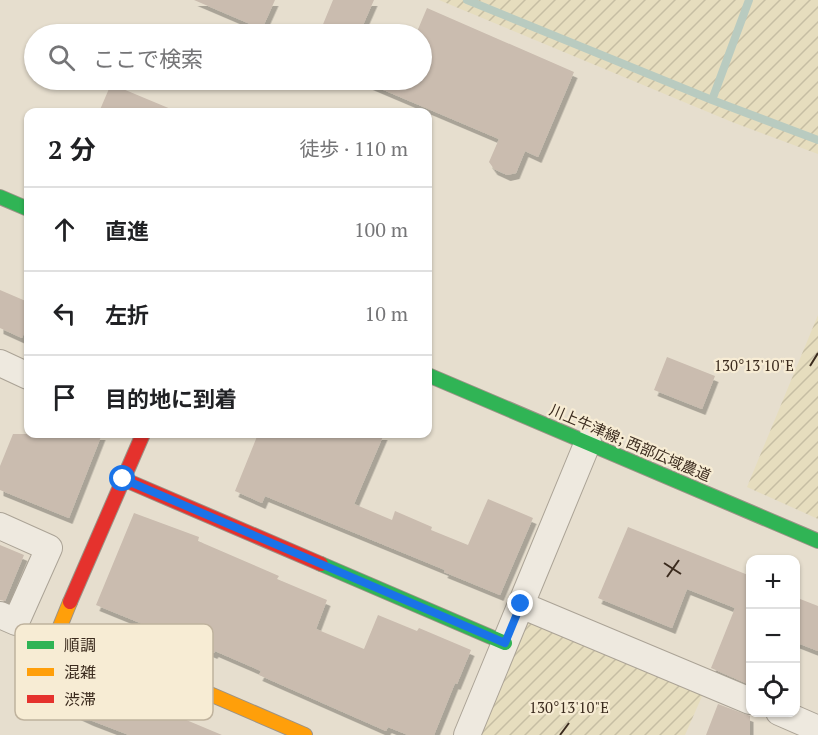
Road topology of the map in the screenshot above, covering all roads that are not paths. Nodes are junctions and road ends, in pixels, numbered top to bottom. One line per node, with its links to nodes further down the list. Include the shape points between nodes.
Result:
1 (0, 197): 2 (street)
2 (24, 207)
3 (0, 363): 4 (street)
4 (24, 374)
5 (432, 377): 7 (street, 川上牛津線; 西部広域農道)
6 (141, 438): 8 (street)
7 (588, 442): 10 (street, 川上牛津線; 西部広域農道); 11 (street)
8 (123, 479): 13 (street); 14 (street)
9 (0, 526): 12 (street, via 49,548 16,622)
10 (818, 542)
11 (521, 604): 14 (street); 16 (street)
12 (0, 615)
13 (61, 624)
14 (505, 643): 20 (street)
15 (213, 695): 19 (street)
16 (746, 699)
17 (790, 717): 18 (street)
18 (818, 729)
19 (305, 735)
20 (467, 735)

